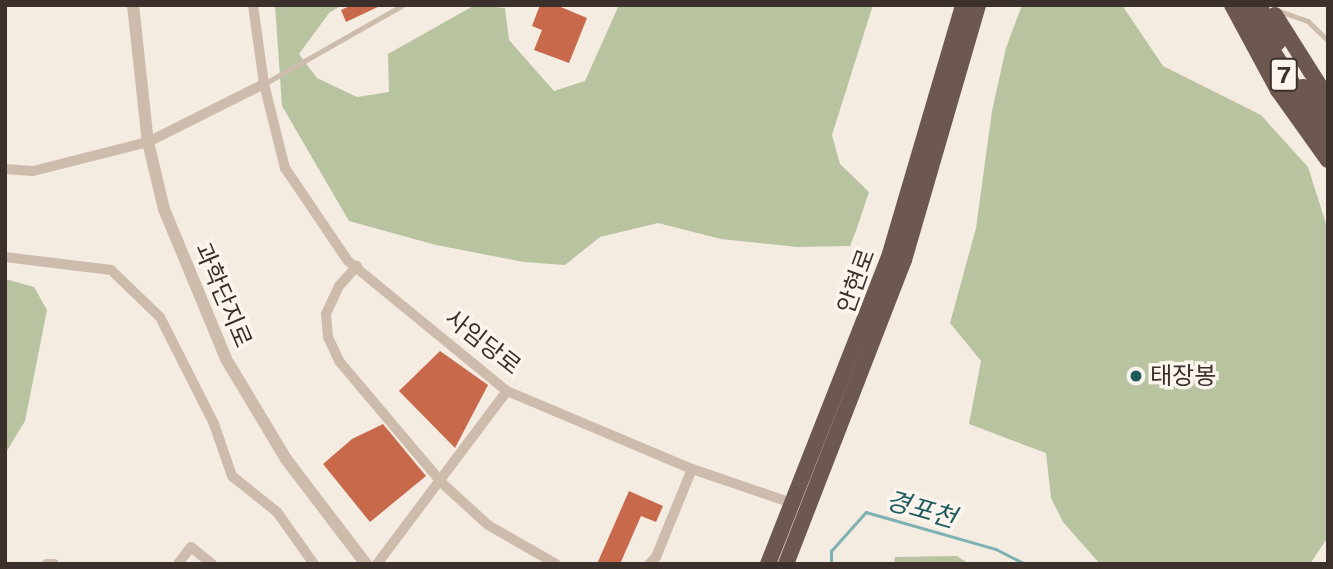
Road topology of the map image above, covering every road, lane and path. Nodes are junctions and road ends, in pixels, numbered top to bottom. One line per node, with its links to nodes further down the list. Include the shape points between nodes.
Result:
1 (133, 5): 13 (street, 과학단지로)
2 (253, 5): 10 (street)
3 (403, 5): 10 (lane)
4 (963, 5): 22 (highway, 안현로, via 889,257)
5 (978, 5): 22 (highway, 안현로, via 904,260)
6 (1232, 5): 15 (highway, via 1278,90)
7 (1245, 5): 14 (highway, 7)
8 (1267, 6): 9 (lane, via 1308,21); 11 (highway); 12 (highway, via 1303,89)
9 (1328, 40)
10 (264, 84): 13 (street); 18 (street, 사임당로, via 285,168)
11 (1328, 99)
12 (1328, 122)
13 (148, 142): 16 (street, via 33,171); 28 (street, 과학단지로, via 164,209 226,359 286,459)
14 (1328, 142)
15 (1328, 160)
16 (5, 169)
17 (5, 257): 27 (street, via 111,270 160,317 214,424 232,476 277,512)
18 (356, 266): 19 (street, 사임당로); 21 (street, via 339,286 326,314 328,337 339,361)
19 (506, 391): 20 (street, 사임당로); 21 (street)
20 (692, 469): 22 (street, 사임당로); 31 (street)
21 (442, 483): 29 (street); 30 (street, via 488,525)
22 (800, 506): 32 (highway, 안현로); 33 (highway, 안현로)
23 (47, 564): 24 (street)
24 (54, 564)
25 (178, 564): 26 (street, via 191,547)
26 (212, 564)
27 (314, 564)
28 (366, 564)
29 (377, 564)
30 (556, 564)
31 (649, 564)
32 (768, 564)
33 (786, 564)

